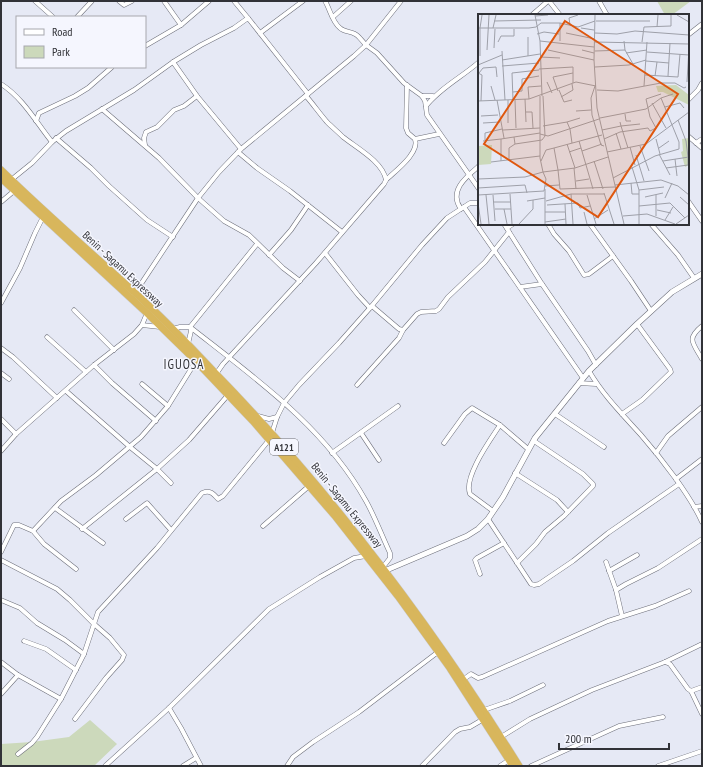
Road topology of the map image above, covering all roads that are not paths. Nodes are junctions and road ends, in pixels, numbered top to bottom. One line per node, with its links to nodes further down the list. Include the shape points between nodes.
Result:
1 (35, 1): 17 (street)
2 (92, 1): 18 (street)
3 (119, 1): 4 (street, via 124,5)
4 (132, 1)
5 (164, 1): 22 (street)
6 (209, 1): 22 (street)
7 (234, 1): 20 (street)
8 (303, 1): 23 (street)
9 (325, 1): 19 (street)
10 (351, 1): 19 (street)
11 (401, 1): 26 (street)
12 (548, 1): 14 (street); 15 (street)
13 (599, 1): 16 (street)
14 (533, 14)
15 (559, 14)
16 (606, 14)
17 (52, 16)
18 (78, 16)
19 (332, 17): 26 (street, via 341,30 354,33)
20 (248, 18): 23 (street); 27 (street)
21 (702, 24): 24 (street)
22 (181, 25): 25 (street)
23 (260, 34): 33 (street)
24 (689, 34)
25 (146, 45)
26 (366, 45): 32 (street); 33 (street)
27 (173, 62): 34 (street); 39 (street)
28 (478, 63): 36 (street)
29 (109, 68): 40 (street, via 88,88 39,113)
30 (702, 83): 37 (street)
31 (1, 84): 40 (street, via 8,88)
32 (407, 85): 35 (street); 44 (street, via 406,128)
33 (307, 95): 50 (street); 56 (street, via 327,122 376,163)
34 (196, 96): 48 (street, via 174,110 157,127 146,132); 50 (street)
35 (422, 96): 36 (street); 38 (street)
36 (433, 96): 38 (street)
37 (689, 99)
38 (425, 106): 41 (street)
39 (102, 109): 43 (street); 48 (street)
40 (36, 121): 46 (street)
41 (439, 134): 44 (street); 53 (street)
42 (689, 137): 47 (street)
43 (56, 138): 46 (street); 74 (street, via 147,220)
44 (415, 139): 56 (street, via 416,146 411,155)
45 (702, 139): 47 (street)
46 (52, 142): 55 (street)
47 (696, 143): 49 (street)
48 (144, 145): 59 (street)
49 (702, 148)
50 (239, 151): 59 (street); 63 (street)
51 (478, 167): 53 (street)
52 (1, 170): 55 (highway, Benin - Sagamu Expressway / A121)
53 (469, 174): 57 (street); 64 (street, via 457,190 456,199)
54 (1, 178): 58 (highway, A121)
55 (11, 180): 85 (highway, Benin - Sagamu Expressway / A121)
56 (386, 180): 73 (street)
57 (478, 188)
58 (14, 191): 60 (street); 65 (highway, A121)
59 (198, 198): 74 (street); 75 (street, via 224,221 249,235)
60 (1, 202)
61 (478, 202): 64 (street)
62 (689, 202): 66 (street)
63 (308, 205): 73 (street); 78 (street)
64 (462, 208): 76 (street); 88 (street, via 447,218)
65 (42, 217): 86 (highway, A121); 87 (street, via 20,268)
66 (702, 221)
67 (505, 225): 72 (street)
68 (512, 225): 72 (street)
69 (549, 225): 79 (street, via 584,275)
70 (591, 225): 79 (street)
71 (652, 225): 81 (street)
72 (508, 230): 76 (street); 83 (street)
73 (342, 232): 77 (street)
74 (173, 236): 85 (street)
75 (257, 244): 78 (street); 95 (street)
76 (494, 251): 84 (street); 98 (street, via 439,309 417,314)
77 (325, 253): 82 (street); 88 (street, via 358,295)
78 (269, 255): 82 (street)
79 (613, 256): 90 (street)
80 (702, 274): 81 (street)
81 (694, 278): 90 (street, via 672,292)
82 (300, 281): 103 (street)
83 (542, 284): 84 (street); 107 (street)
84 (520, 287): 113 (street)
85 (135, 293): 86 (street); 97 (highway, Benin - Sagamu Expressway / A121)
86 (127, 294): 91 (highway, A121)
87 (1, 303)
88 (371, 307): 98 (street); 120 (street)
89 (74, 310): 102 (street)
90 (651, 311): 92 (street)
91 (147, 313): 93 (street); 96 (highway, A121)
92 (636, 324): 107 (street); 125 (street, via 671,372 642,400)
93 (142, 325): 96 (street); 102 (street)
94 (702, 326): 104 (street, via 694,332 692,338)
95 (190, 327): 97 (street, via 180,326); 100 (street); 103 (street)
96 (162, 328): 105 (highway, A121)
97 (172, 329): 100 (highway, Benin - Sagamu Expressway / A121)
98 (403, 330): 116 (street, via 399,338)
99 (47, 337): 109 (street)
100 (188, 344): 111 (highway, Benin - Sagamu Expressway / A121)
101 (1, 348): 119 (street, via 13,356)
102 (114, 350): 106 (street)
103 (229, 358): 111 (street); 120 (street)
104 (702, 358)
105 (196, 361): 118 (highway, A121); 121 (street)
106 (94, 365): 109 (street); 129 (street)
107 (596, 365): 108 (street)
108 (589, 371): 113 (street); 115 (street)
109 (86, 372): 117 (street)
110 (1, 373): 112 (street)
111 (216, 374): 126 (highway, Benin - Sagamu Expressway / A121)
112 (9, 379)
113 (581, 381): 115 (street); 124 (street)
114 (142, 384): 121 (street)
115 (596, 384): 125 (street)
116 (357, 385)
117 (66, 390): 119 (street); 136 (street)
118 (228, 396): 133 (highway, A121); 144 (street, via 189,440)
119 (57, 398): 132 (street)
120 (284, 403): 127 (street); 140 (street, via 316,433)
121 (168, 406): 129 (street)
122 (398, 406): 131 (street)
123 (702, 407): 141 (street, via 668,436)
124 (555, 414): 134 (street); 137 (street)
125 (622, 414): 141 (street)
126 (256, 415): 127 (street, via 269,419); 133 (highway, Benin - Sagamu Expressway / A121)
127 (276, 417): 133 (street)
128 (1, 419): 132 (street)
129 (156, 421): 136 (street)
130 (500, 425): 135 (street, via 472,408); 138 (street); 153 (street, via 474,467 469,491)
131 (361, 433): 140 (street); 143 (street)
132 (16, 434): 139 (street)
133 (271, 437): 149 (highway, A121); 160 (street, via 224,496 218,499 210,492 202,493); 172 (highway, Benin - Sagamu Expressway / A121, via 315,482)
134 (534, 441): 138 (street); 154 (street, via 583,474 592,484)
135 (444, 443)
136 (130, 447): 144 (street); 152 (street)
137 (604, 447)
138 (528, 449): 145 (street)
139 (1, 451)
140 (332, 453): 172 (street, via 354,482 373,516 390,556)
141 (656, 453): 146 (street)
142 (702, 459): 146 (street)
143 (379, 460)
144 (157, 469): 147 (street); 159 (street)
145 (515, 473): 153 (street); 154 (street, via 557,500)
146 (676, 479): 148 (street)
147 (171, 483)
148 (679, 484): 151 (street); 170 (street, via 539,584 531,584)
149 (309, 486): 158 (street); 167 (highway, A121)
150 (702, 506): 151 (street)
151 (694, 507): 157 (street)
152 (55, 508): 159 (street); 161 (street)
153 (493, 511): 156 (street)
154 (568, 512): 170 (street, via 545,532)
155 (126, 519): 160 (street, via 147,503)
156 (488, 519): 164 (street); 172 (street, via 467,536)
157 (702, 522)
158 (263, 526)
159 (82, 529): 163 (street)
160 (171, 530): 179 (street, via 98,612)
161 (33, 531): 165 (street, via 14,525); 171 (street, via 44,544)
162 (702, 539): 175 (street, via 658,568)
163 (103, 543)
164 (504, 543): 170 (street); 174 (street, via 477,558)
165 (1, 552)
166 (636, 555): 173 (street)
167 (366, 556): 172 (highway, A121); 195 (street, via 354,558 320,576 269,609)
168 (1, 560): 179 (street, via 57,590)
169 (606, 562): 173 (street)
170 (517, 563)
171 (76, 569)
172 (382, 570): 182 (highway, A121); 186 (highway, Benin - Sagamu Expressway / A121)
173 (609, 571): 175 (street)
174 (480, 574)
175 (616, 590): 178 (street)
176 (689, 591): 178 (street, via 655,606)
177 (1, 600): 183 (street, via 20,608 37,623)
178 (622, 616): 189 (street, via 482,677 478,678 471,674)
179 (94, 624): 183 (street); 199 (street, via 123,652 124,658)
180 (24, 641): 187 (street, via 46,649)
181 (702, 644): 185 (street)
182 (438, 652): 186 (highway, A121); 210 (street, via 359,712 298,753)
183 (84, 654): 187 (street)
184 (1, 662): 188 (street)
185 (666, 662): 192 (street); 201 (street, via 592,690 530,719)
186 (452, 667): 189 (highway, Benin - Sagamu Expressway / A121); 200 (highway, A121)
187 (76, 670): 194 (street)
188 (18, 675): 193 (street); 194 (street)
189 (464, 679): 196 (highway, Benin - Sagamu Expressway / A121)
190 (543, 685): 196 (street)
191 (702, 687): 192 (street)
192 (691, 690): 197 (street)
193 (1, 694)
194 (62, 699): 203 (street, via 37,737)
195 (169, 708): 204 (street); 207 (street)
196 (484, 710): 201 (highway, Benin - Sagamu Expressway / A121)
197 (702, 714)
198 (663, 717): 214 (street, via 619,726)
199 (75, 719)
200 (482, 720): 205 (highway, A121); 211 (street, via 455,732)
201 (501, 737): 213 (highway, Benin - Sagamu Expressway / A121)
202 (702, 751): 206 (street)
203 (18, 754)
204 (196, 758): 208 (street); 209 (street)
205 (511, 763): 212 (street)
206 (669, 764): 215 (street)
207 (105, 766)
208 (183, 766)
209 (201, 766)
210 (287, 766)
211 (422, 766)
212 (500, 766)
213 (519, 766)
214 (531, 766)
215 (658, 766)

